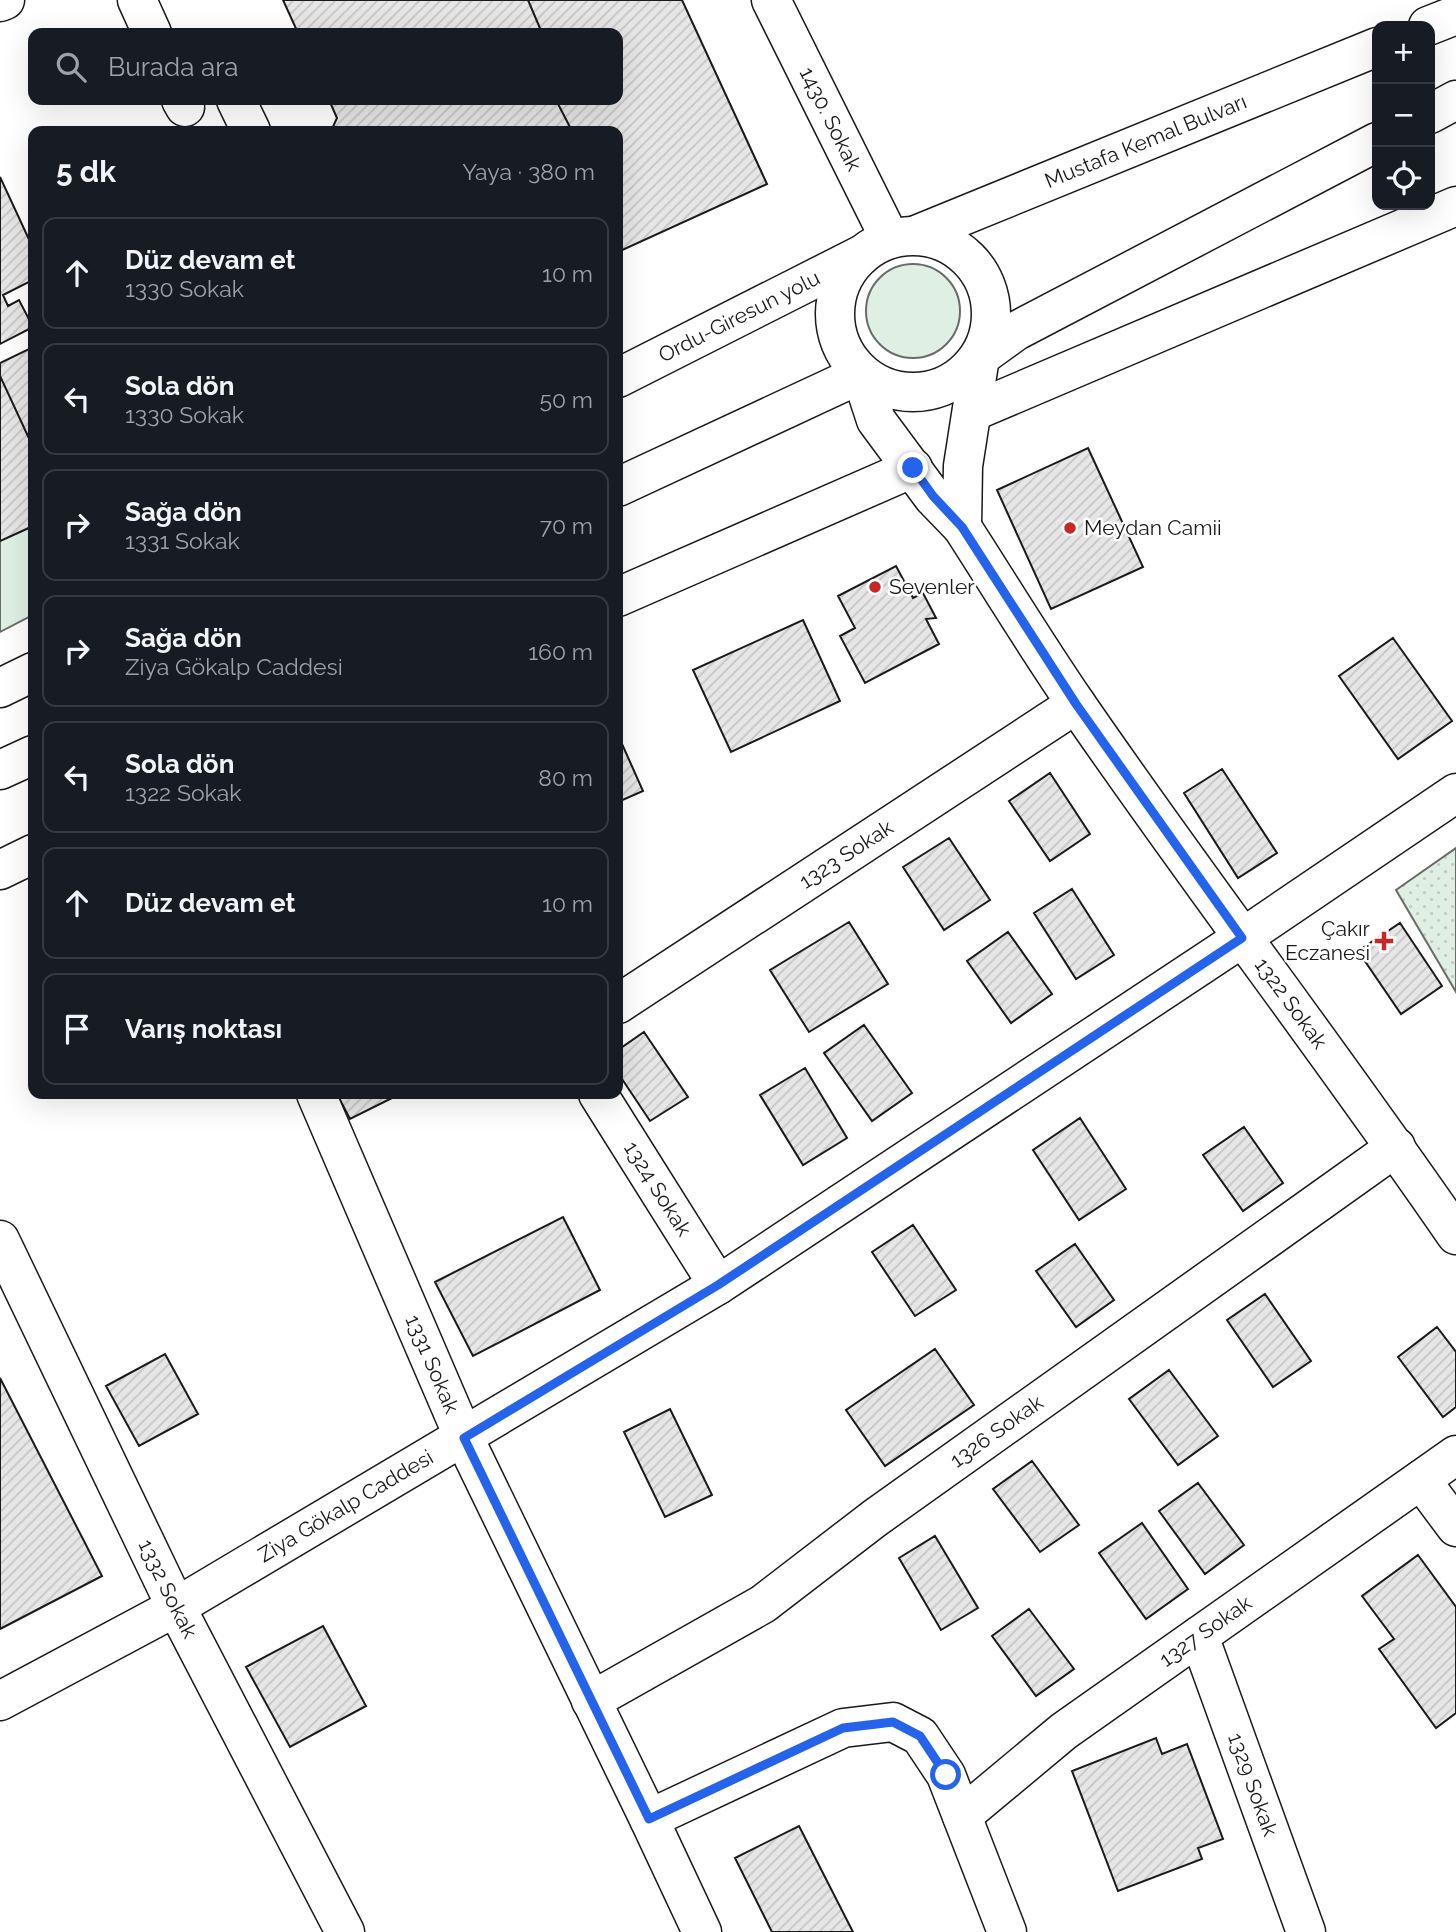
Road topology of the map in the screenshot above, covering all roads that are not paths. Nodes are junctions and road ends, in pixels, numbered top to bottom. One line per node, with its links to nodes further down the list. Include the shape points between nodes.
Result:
1 (137, 0): 5 (main road)
2 (771, 0): 13 (main road, 1430. Sokak)
3 (1456, 15): 4 (main road)
4 (1435, 23)
5 (150, 28)
6 (1372, 49): 13 (main road, Mustafa Kemal Bulvarı)
7 (1456, 100): 9 (main road)
8 (238, 105): 10 (main road)
9 (1435, 111)
10 (248, 126)
11 (1372, 145): 14 (main road, via 1016,331)
12 (1456, 206): 17 (main road)
13 (890, 243): 14 (main road, via 940,240 977,268 988,289 992,312 989,335); 15 (main road, via 851,266 836,298 836,333); 16 (main road, Ordu-Giresun yolu)
14 (979, 357): 15 (main road, via 962,376 930,391 895,391); 17 (main road)
15 (861, 374): 18 (main road, 1322 Sokak, via 876,420); 19 (main road)
16 (623, 376)
17 (972, 412): 20 (main road, via 963,466)
18 (913, 468): 20 (main road, 1322 Sokak); 21 (main road)
19 (623, 485)
20 (962, 527): 24 (main road, 1322 Sokak)
21 (623, 595)
22 (28, 674): 23 (main road)
23 (0, 688)
24 (1076, 704): 30 (main road, 1322 Sokak); 31 (main road, 1323 Sokak)
25 (28, 757): 26 (main road)
26 (0, 770)
27 (1456, 793): 30 (main road, Ziya Gökalp Caddesi)
28 (28, 856): 29 (main road)
29 (0, 870)
30 (1242, 938): 34 (main road, 1322 Sokak); 37 (main road, Ziya Gökalp Caddesi)
31 (623, 1001)
32 (318, 1099): 38 (main road, 1331 Sokak)
33 (601, 1099): 37 (main road, 1324 Sokak)
34 (1396, 1147): 35 (main road, 1322 Sokak); 45 (main road, 1326 Sokak, via 875,1518 763,1604)
35 (1456, 1235)
36 (0, 1240): 42 (main road, 1332 Sokak)
37 (718, 1285): 38 (main road, Ziya Gökalp Caddesi)
38 (464, 1438): 42 (main road, Ziya Gökalp Caddesi); 45 (main road, 1331 Sokak)
39 (1456, 1455): 40 (main road, 1327 Sokak)
40 (1421, 1480): 41 (main road); 43 (main road, 1327 Sokak)
41 (1456, 1527)
42 (176, 1607): 44 (main road, Ziya Gökalp Caddesi); 49 (main road, 1332 Sokak)
43 (1199, 1636): 46 (main road, 1327 Sokak, via 1064,1731); 51 (main road, 1329 Sokak)
44 (0, 1701)
45 (591, 1701): 47 (main road, 1331 Sokak)
46 (962, 1816): 47 (main road, via 946,1775 920,1736 893,1722 843,1728); 50 (main road)
47 (649, 1819): 48 (main road, 1331 Sokak)
48 (694, 1929)
49 (345, 1932)
50 (1007, 1932)
51 (1306, 1932)

